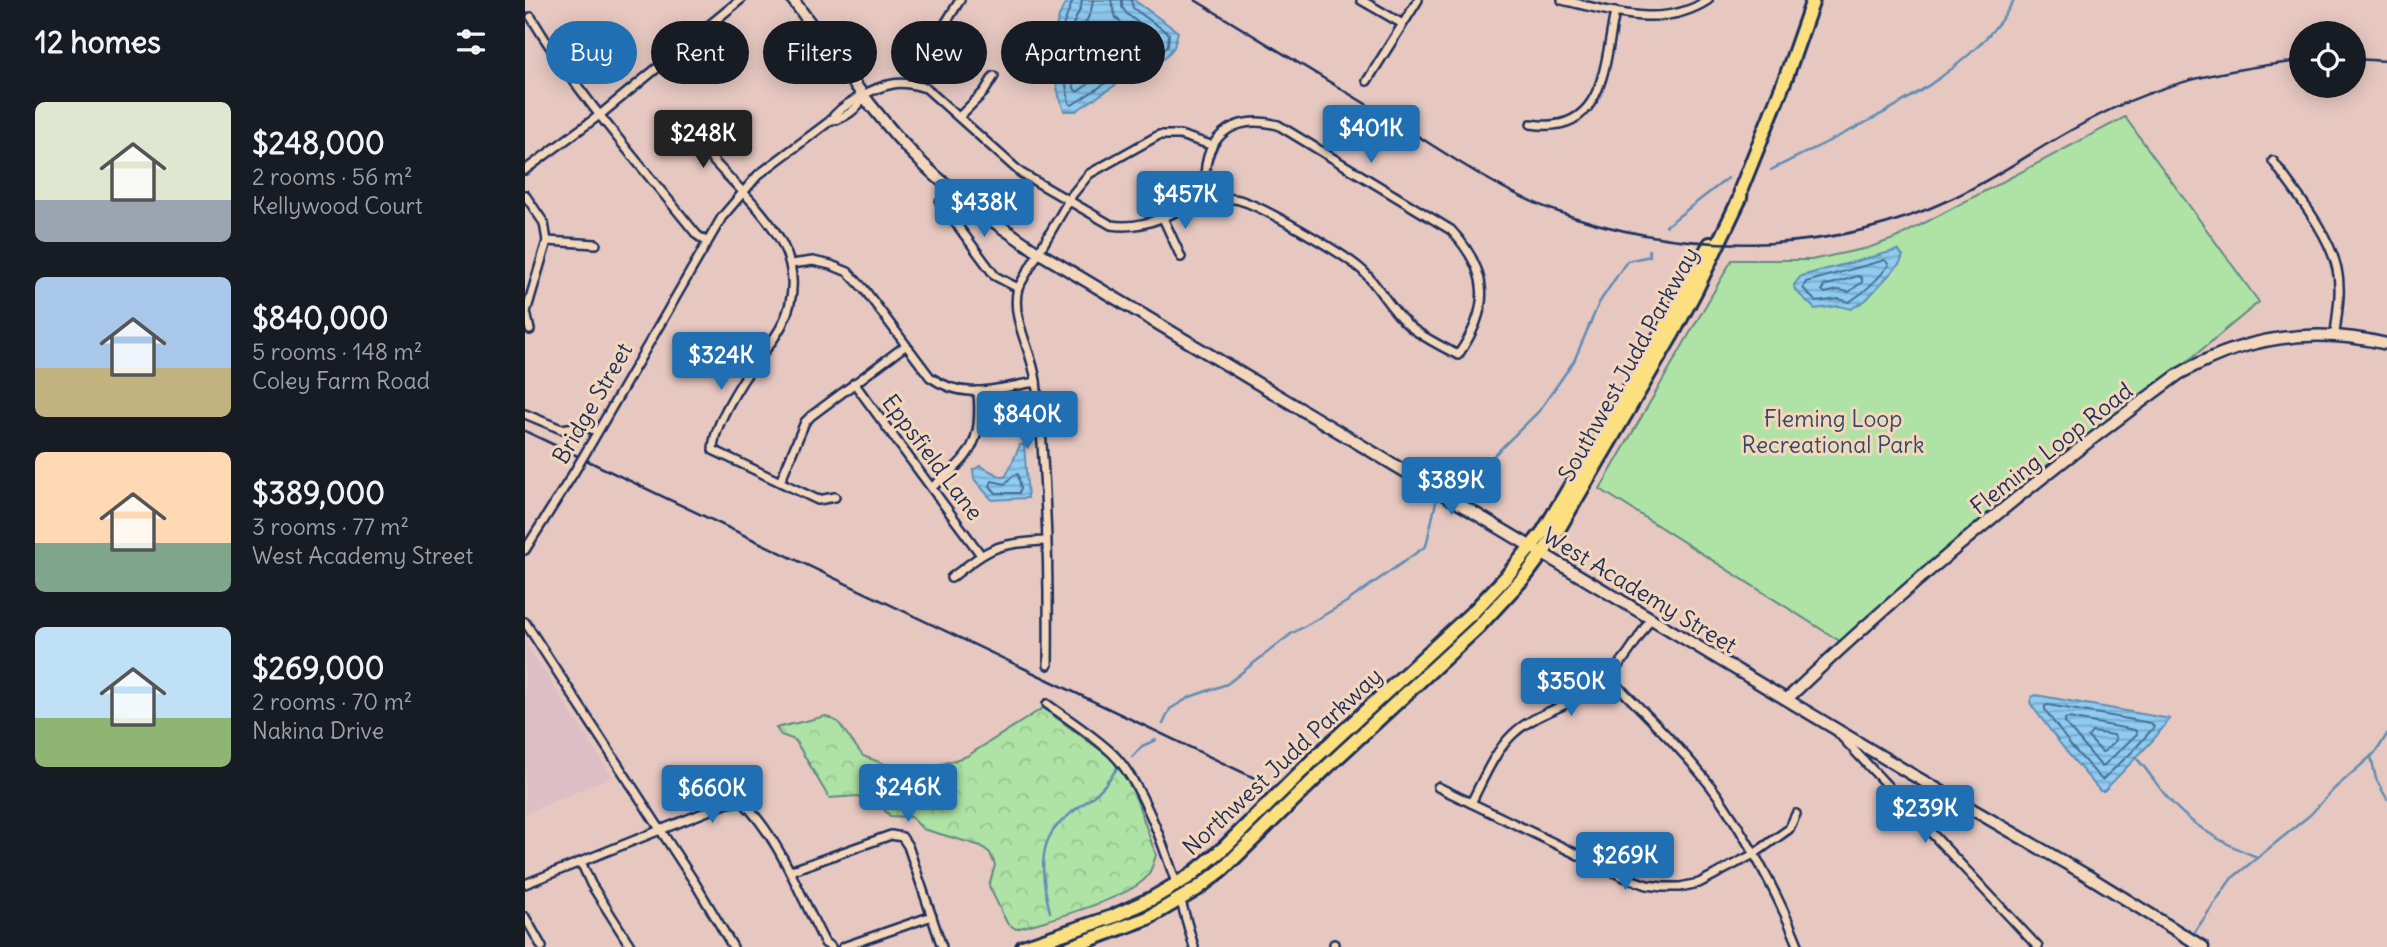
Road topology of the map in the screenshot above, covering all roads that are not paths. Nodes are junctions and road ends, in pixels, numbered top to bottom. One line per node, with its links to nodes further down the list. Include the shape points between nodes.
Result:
1 (740, 0): 18 (street)
2 (793, 0): 17 (main road, West Academy Street)
3 (960, 0): 11 (street)
4 (1360, 0): 12 (street)
5 (1418, 0): 12 (street)
6 (1562, 0): 9 (street)
7 (1708, 0): 9 (street, via 1654,18)
8 (1813, 0): 52 (highway, Southwest Judd Parkway, via 1740,198 1679,322)
9 (1615, 12): 20 (street, via 1598,94 1586,111 1571,122)
10 (531, 17): 18 (street)
11 (947, 21)
12 (1401, 23): 14 (street)
13 (994, 76): 19 (street)
14 (1367, 81)
15 (892, 84): 17 (street, Bridge Street)
16 (915, 84): 19 (street)
17 (864, 96): 25 (street, Bridge Street, via 835,113); 34 (main road, West Academy Street, via 938,178)
18 (601, 114): 24 (street); 32 (street)
19 (959, 117): 28 (street, via 1021,173)
20 (1531, 124)
21 (698, 131): 25 (street, via 702,148)
22 (1211, 145): 27 (street, via 1204,175); 27 (street, via 1244,122 1277,125 1451,230 1472,258 1482,290 1478,322 1458,355 1410,327 1367,275 1348,260 1251,204 1231,198); 28 (street, via 1179,135 1159,135 1089,174)
23 (2273, 160): 39 (street, via 2322,234 2337,268)
24 (525, 170)
25 (742, 192): 32 (street, Bridge Street); 36 (street, via 773,225)
26 (525, 195): 31 (street, via 544,223)
27 (1208, 200): 30 (street)
28 (1068, 201): 30 (street, via 1111,225 1127,228); 34 (street)
29 (940, 202): 37 (street, via 995,276)
30 (1163, 218): 35 (street)
31 (547, 241): 33 (street); 38 (street, via 526,312)
32 (707, 242): 46 (street, Bridge Street)
33 (596, 244)
34 (1038, 252): 37 (street); 52 (main road, West Academy Street)
35 (1181, 257)
36 (791, 264): 41 (street, via 813,261 848,272); 47 (street, via 791,298 784,322 738,388 712,450)
37 (1018, 288): 42 (street, via 1018,316)
38 (530, 330)
39 (2335, 334): 40 (main road, Fleming Loop Road); 59 (main road, Fleming Loop Road, via 2258,343 2179,374 1984,523)
40 (2387, 344)
41 (905, 346): 43 (street); 44 (street, via 943,386)
42 (1036, 382): 44 (street); 50 (street)
43 (854, 383): 47 (street, via 805,422); 48 (street, Eppsfield Lane)
44 (978, 391): 48 (street, via 979,427 970,451)
45 (525, 414): 46 (street, via 561,429 583,426)
46 (597, 431): 51 (street, Bridge Street, bridge)
47 (781, 482): 49 (street, via 818,500)
48 (932, 487): 53 (street, Eppsfield Lane)
49 (835, 497)
50 (1046, 541): 53 (street, via 1002,545); 57 (street)
51 (525, 550)
52 (1537, 551): 55 (main road, West Academy Street); 70 (highway, Northwest Judd Parkway, via 1225,846); 71 (highway, Northwest Judd Parkway, via 1478,627 1234,859)
53 (981, 555): 54 (street)
54 (951, 579)
55 (1650, 619): 58 (street); 59 (main road, West Academy Street)
56 (525, 622): 65 (street)
57 (1048, 665)
58 (1609, 677): 63 (street, via 1515,732 1503,744); 66 (street, via 1717,795)
59 (1787, 699): 61 (main road, West Academy Street)
60 (1047, 704): 70 (street, via 1123,766 1145,804)
61 (1831, 726): 84 (street); 85 (main road, West Academy Street)
62 (1438, 787): 63 (street)
63 (1471, 803): 66 (street, via 1647,886 1699,883)
64 (1796, 814): 66 (street, via 1789,830)
65 (660, 831): 67 (street); 68 (street, via 742,801); 76 (street)
66 (1753, 854): 83 (street, via 1780,900)
67 (581, 862): 69 (street); 75 (street)
68 (790, 871): 72 (street, via 891,835 902,837); 77 (street)
69 (525, 884)
70 (1176, 885): 71 (street); 80 (highway, Northwest Judd Parkway, via 1112,917)
71 (1181, 899): 81 (highway, Northwest Judd Parkway, via 1135,924); 82 (street)
72 (932, 916): 78 (street); 79 (street)
73 (525, 918): 74 (street)
74 (542, 947)
75 (631, 947)
76 (733, 947)
77 (831, 947)
78 (843, 947)
79 (942, 947)
80 (1023, 947)
81 (1070, 947)
82 (1193, 947)
83 (1799, 947)
84 (2038, 947)
85 (2203, 947)

